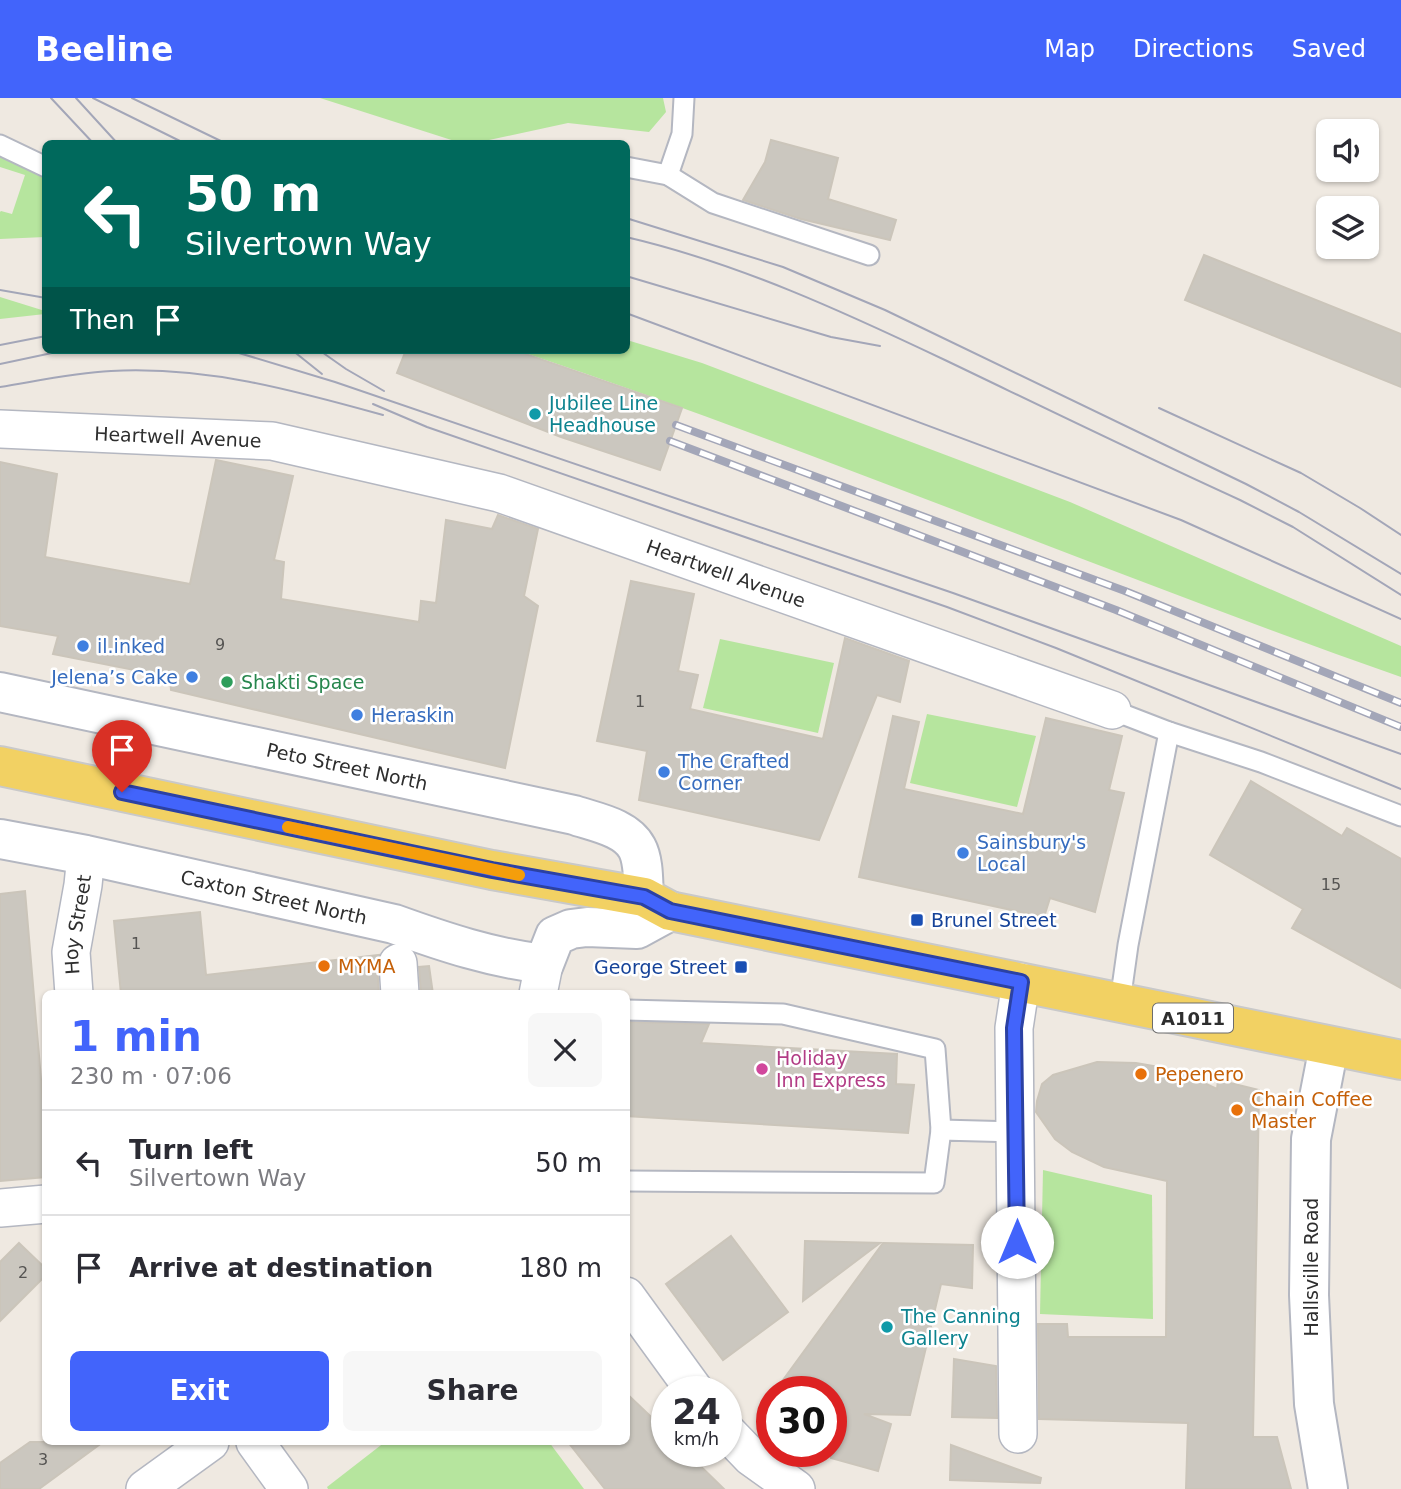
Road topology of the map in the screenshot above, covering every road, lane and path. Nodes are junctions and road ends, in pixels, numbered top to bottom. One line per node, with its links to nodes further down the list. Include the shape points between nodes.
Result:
1 (684, 98): 5 (lane, via 682,134)
2 (0, 145): 3 (lane)
3 (42, 165)
4 (630, 168): 5 (lane)
5 (668, 175): 6 (lane, via 713,203)
6 (869, 256)
7 (0, 429): 9 (street, Heartwell Avenue, via 272,441 499,493)
8 (0, 692): 16 (street, Peto Street North, via 574,815 629,838)
9 (1112, 710): 10 (lane, Heartwell Avenue)
10 (1169, 732): 12 (lane, Heartwell Avenue); 20 (lane)
11 (0, 766): 15 (main road, A1011, via 492,870)
12 (1401, 816)
13 (0, 839): 14 (street, Caxton Street North)
14 (86, 855): 17 (street, Caxton Street North, via 394,924 483,954); 19 (street, Hoy Street, via 71,952)
15 (580, 884): 16 (main road, A1011); 17 (street)
16 (657, 904): 17 (street, via 637,929 571,929); 18 (main road, A1011)
17 (546, 965)
18 (1021, 982): 20 (main road, A1011); 25 (street, via 1014,1028)
19 (74, 990)
20 (1120, 1002): 22 (main road, A1011)
21 (630, 1010): 24 (lane, via 783,1014 935,1049)
22 (1329, 1046): 23 (main road, A1011); 38 (street, Hallsville Road, via 1311,1139 1309,1295 1314,1404)
23 (1401, 1060)
24 (941, 1130): 25 (lane); 26 (lane, via 934,1183)
25 (1017, 1132): 31 (street)
26 (630, 1181)
27 (42, 1204): 28 (street)
28 (0, 1208)
29 (630, 1302): 30 (street)
30 (684, 1376)
31 (1018, 1434)
32 (206, 1445): 36 (street)
33 (257, 1445): 37 (street)
34 (742, 1448): 35 (street)
35 (787, 1487)
36 (145, 1489)
37 (289, 1489)
38 (1328, 1489)

